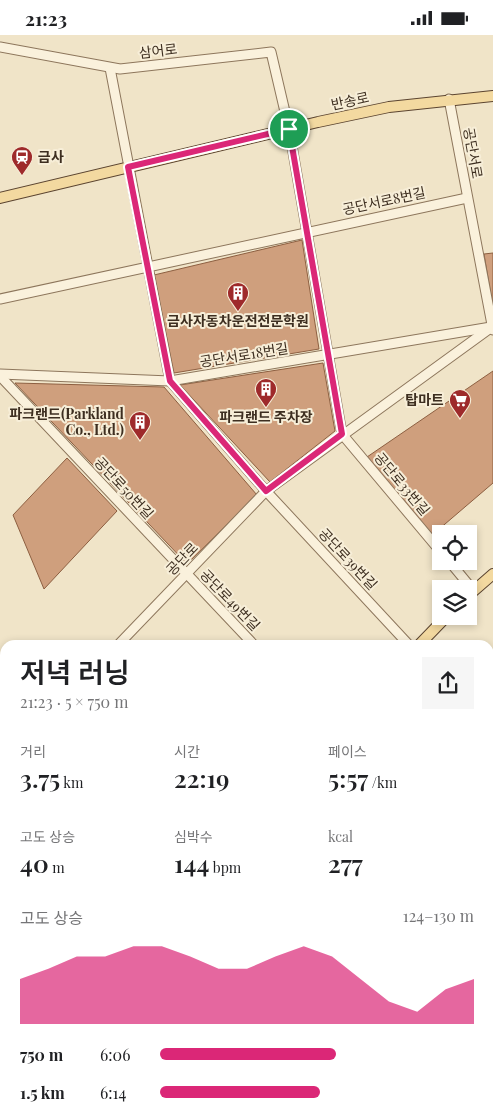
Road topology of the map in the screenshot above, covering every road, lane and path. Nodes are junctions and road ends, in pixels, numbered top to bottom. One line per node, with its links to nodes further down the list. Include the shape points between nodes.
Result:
1 (0, 47): 2 (street, 삼어로)
2 (110, 68): 5 (street, 삼어로, via 271,52); 6 (street)
3 (493, 96): 4 (main road, 반송로)
4 (449, 99): 5 (main road, 반송로, via 389,107); 8 (street, 공단서로)
5 (289, 129): 6 (main road, 반송로); 9 (street)
6 (128, 167): 7 (main road, 반송로); 10 (street)
7 (0, 198)
8 (467, 198): 9 (street, 공단서로8번길); 12 (street, 공단서로)
9 (307, 232): 10 (street, 공단서로8번길); 13 (street)
10 (147, 267): 11 (street, 공단서로8번길); 15 (street)
11 (0, 299)
12 (492, 328): 13 (street, 공단서로18번길); 16 (street, 공단로)
13 (328, 355): 15 (street, 공단서로18번길); 16 (street)
14 (0, 375): 15 (street, 공단서로18번길); 19 (street, 공단로50번길)
15 (170, 381): 17 (street)
16 (342, 434): 17 (street, 공단로); 18 (street, 공단로33번길)
17 (266, 491): 19 (street, 공단로); 25 (street, 공단로39번길)
18 (432, 541)
19 (186, 574): 23 (street, 공단로); 24 (street, 공단로49번길)
20 (493, 574): 21 (main road)
21 (477, 587)
22 (438, 625): 26 (main road)
23 (123, 640)
24 (249, 640)
25 (404, 640)
26 (424, 640)

